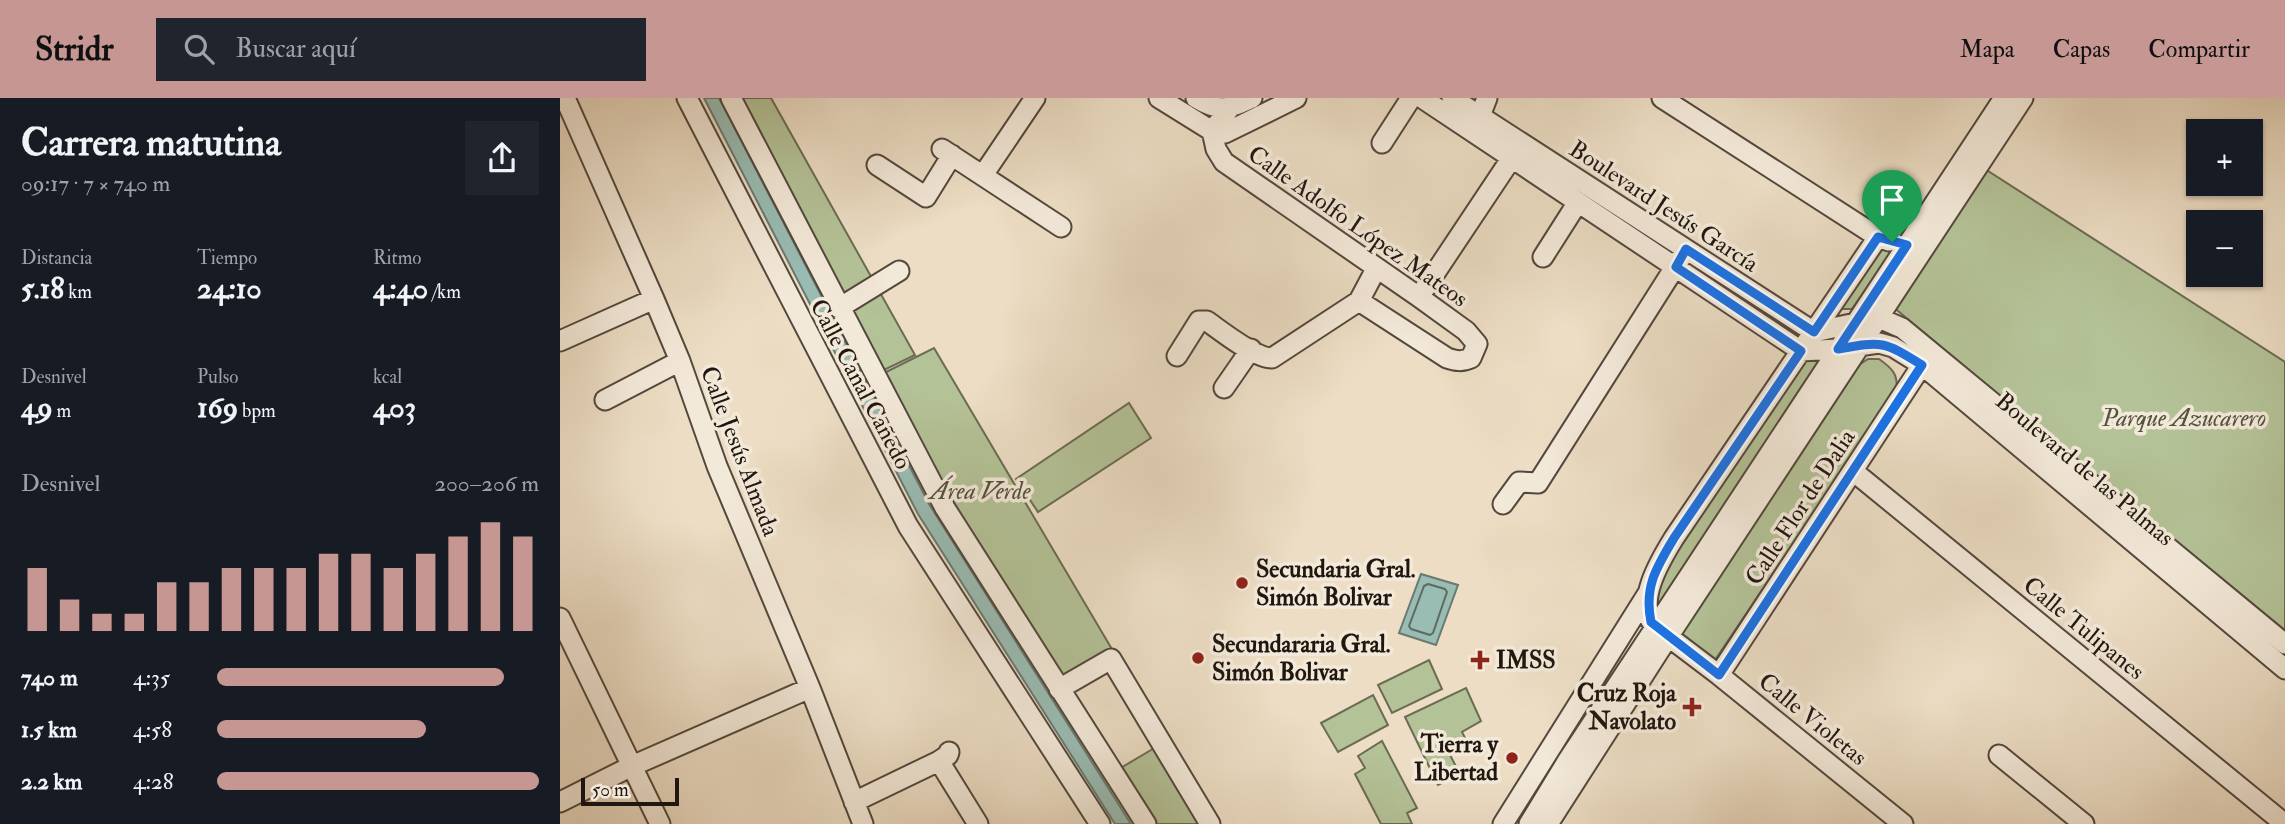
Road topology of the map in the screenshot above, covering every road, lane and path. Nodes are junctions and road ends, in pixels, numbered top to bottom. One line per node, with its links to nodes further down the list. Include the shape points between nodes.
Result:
1 (565, 98): 32 (street, Calle Jesús Almada)
2 (687, 98): 66 (street, Calle Canal Cañedo, via 908,526)
3 (731, 98): 34 (street)
4 (1035, 98): 21 (street)
5 (1159, 98): 17 (street)
6 (1196, 98): 16 (street, via 1213,108)
7 (1252, 98): 16 (street)
8 (1296, 98): 17 (street, via 1225,133)
9 (1411, 98): 18 (street)
10 (1422, 98): 19 (street, Boulevard Jesús García)
11 (1452, 98): 15 (street, Boulevard Jesús García)
12 (1662, 98): 24 (street)
13 (2004, 98): 25 (street)
14 (2022, 98): 35 (street)
15 (1484, 107): 19 (street, Boulevard Jesús García)
16 (1229, 109): 17 (street)
17 (1212, 131): 29 (street, Calle Adolfo López Mateos, via 1224,162)
18 (1382, 143)
19 (1517, 150): 22 (street, Boulevard Jesús García); 26 (street, Boulevard Jesús García); 31 (street)
20 (877, 164): 21 (street, via 926,197 947,152)
21 (983, 175): 23 (street)
22 (1578, 202): 27 (street); 28 (street, Boulevard Jesús García)
23 (1061, 227)
24 (1878, 237): 25 (street); 37 (street)
25 (1907, 245): 36 (street)
26 (1686, 249): 28 (street); 37 (street, Boulevard Jesús García)
27 (1543, 257)
28 (1676, 267): 42 (street, Boulevard Jesús García); 49 (street, via 1538,483 1519,482)
29 (1376, 269): 31 (street, Calle Adolfo López Mateos); 33 (street)
30 (899, 271): 34 (street)
31 (1419, 297): 33 (street, Calle Adolfo López Mateos, via 1466,331 1477,344 1471,358 1453,360)
32 (654, 299): 38 (street); 44 (street, Calle Jesús Almada)
33 (1359, 301): 40 (street, via 1272,358)
34 (839, 308): 57 (street, via 945,508)
35 (1879, 318): 36 (street); 39 (street); 53 (street, Boulevard de las Palmas, via 1902,328 1940,358)
36 (1855, 323): 37 (street); 41 (street)
37 (1814, 332): 42 (street)
38 (560, 341)
39 (1861, 345): 41 (street, Boulevard de las Palmas); 45 (street, Boulevard de las Palmas, via 1879,343); 52 (street)
40 (1251, 349): 43 (street, via 1207,321 1199,321); 46 (street)
41 (1838, 349): 42 (street); 52 (street)
42 (1801, 351): 50 (street, via 1674,538)
43 (1177, 356)
44 (680, 361): 47 (street); 56 (street, Calle Jesús Almada, via 717,466)
45 (1922, 365): 48 (street, Calle Flor de Dalia); 54 (street, Boulevard de las Palmas)
46 (1224, 388)
47 (604, 400)
48 (1853, 471): 55 (street, Calle Flor de Dalia); 73 (street, Calle Tulipanes)
49 (1503, 504)
50 (1649, 592): 52 (street, via 1651,622); 69 (street)
51 (560, 618): 59 (street)
52 (1662, 632): 55 (street, Calle Violetas); 70 (street, via 1569,760); 71 (street)
53 (2285, 644)
54 (2285, 669)
55 (1719, 675): 62 (street, Calle Violetas)
56 (810, 688): 59 (street); 61 (street, Calle Jesús Almada)
57 (1059, 689): 67 (street); 68 (street, via 1111,659)
58 (1999, 755): 72 (street)
59 (632, 766): 60 (street); 63 (street)
60 (560, 802)
61 (854, 802): 64 (street, Calle Jesús Almada); 65 (street, via 944,756)
62 (1892, 820)
63 (660, 824)
64 (863, 824)
65 (978, 824)
66 (1100, 824)
67 (1146, 824)
68 (1210, 824)
69 (1503, 824)
70 (1529, 824)
71 (1548, 824)
72 (2084, 824)
73 (2285, 824)

